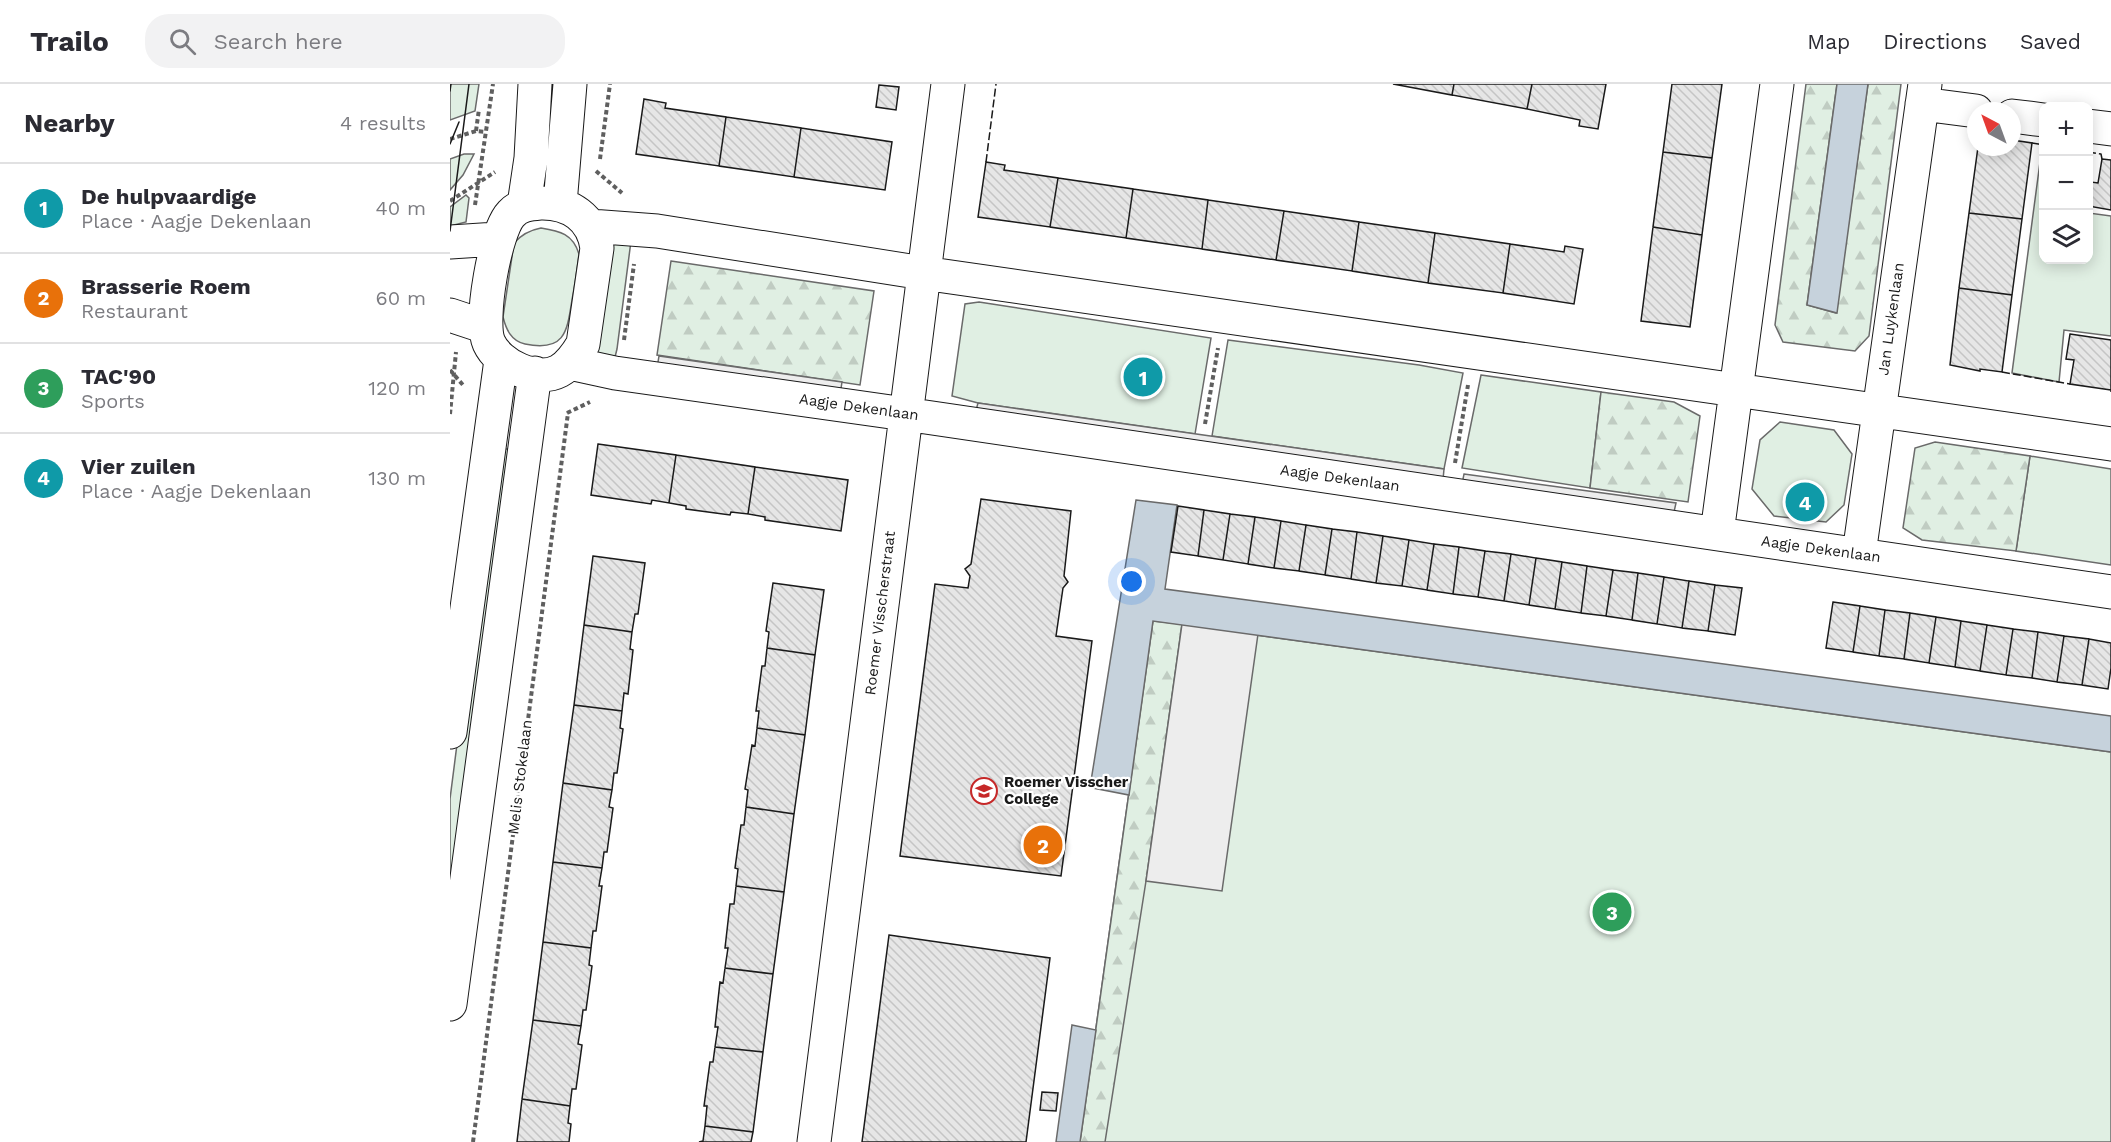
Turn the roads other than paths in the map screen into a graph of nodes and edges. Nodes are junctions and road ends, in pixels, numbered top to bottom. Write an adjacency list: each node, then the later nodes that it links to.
1 (536, 84): 12 (street)
2 (570, 84): 11 (street)
3 (948, 84): 16 (street, Roemer Visscherstraat)
4 (1777, 84): 22 (street)
5 (1923, 94): 6 (street); 23 (street, Jan Luykenlaan)
6 (1967, 108)
7 (2021, 117): 8 (street)
8 (2039, 119)
9 (2093, 127): 10 (street)
10 (2111, 129)
11 (560, 204): 12 (street); 13 (street)
12 (524, 205): 14 (street)
13 (590, 226): 16 (street); 20 (street)
14 (497, 240): 15 (street); 18 (street)
15 (450, 242)
16 (923, 273): 22 (street); 24 (street, Roemer Visscherstraat)
17 (450, 315): 18 (street)
18 (486, 327): 19 (street)
19 (501, 360): 21 (street); 29 (street)
20 (569, 363): 21 (street); 24 (street, Aagje Dekenlaan)
21 (535, 373): 30 (street)
22 (1736, 390): 23 (street); 26 (street)
23 (1877, 411): 25 (street); 27 (street, Jan Luykenlaan)
24 (906, 414): 26 (street, Aagje Dekenlaan); 31 (street, Roemer Visscherstraat)
25 (2111, 444)
26 (1717, 533): 27 (street, Aagje Dekenlaan)
27 (1858, 554): 28 (street, Aagje Dekenlaan)
28 (2111, 592)
29 (450, 732)
30 (450, 1004)
31 (814, 1142)

